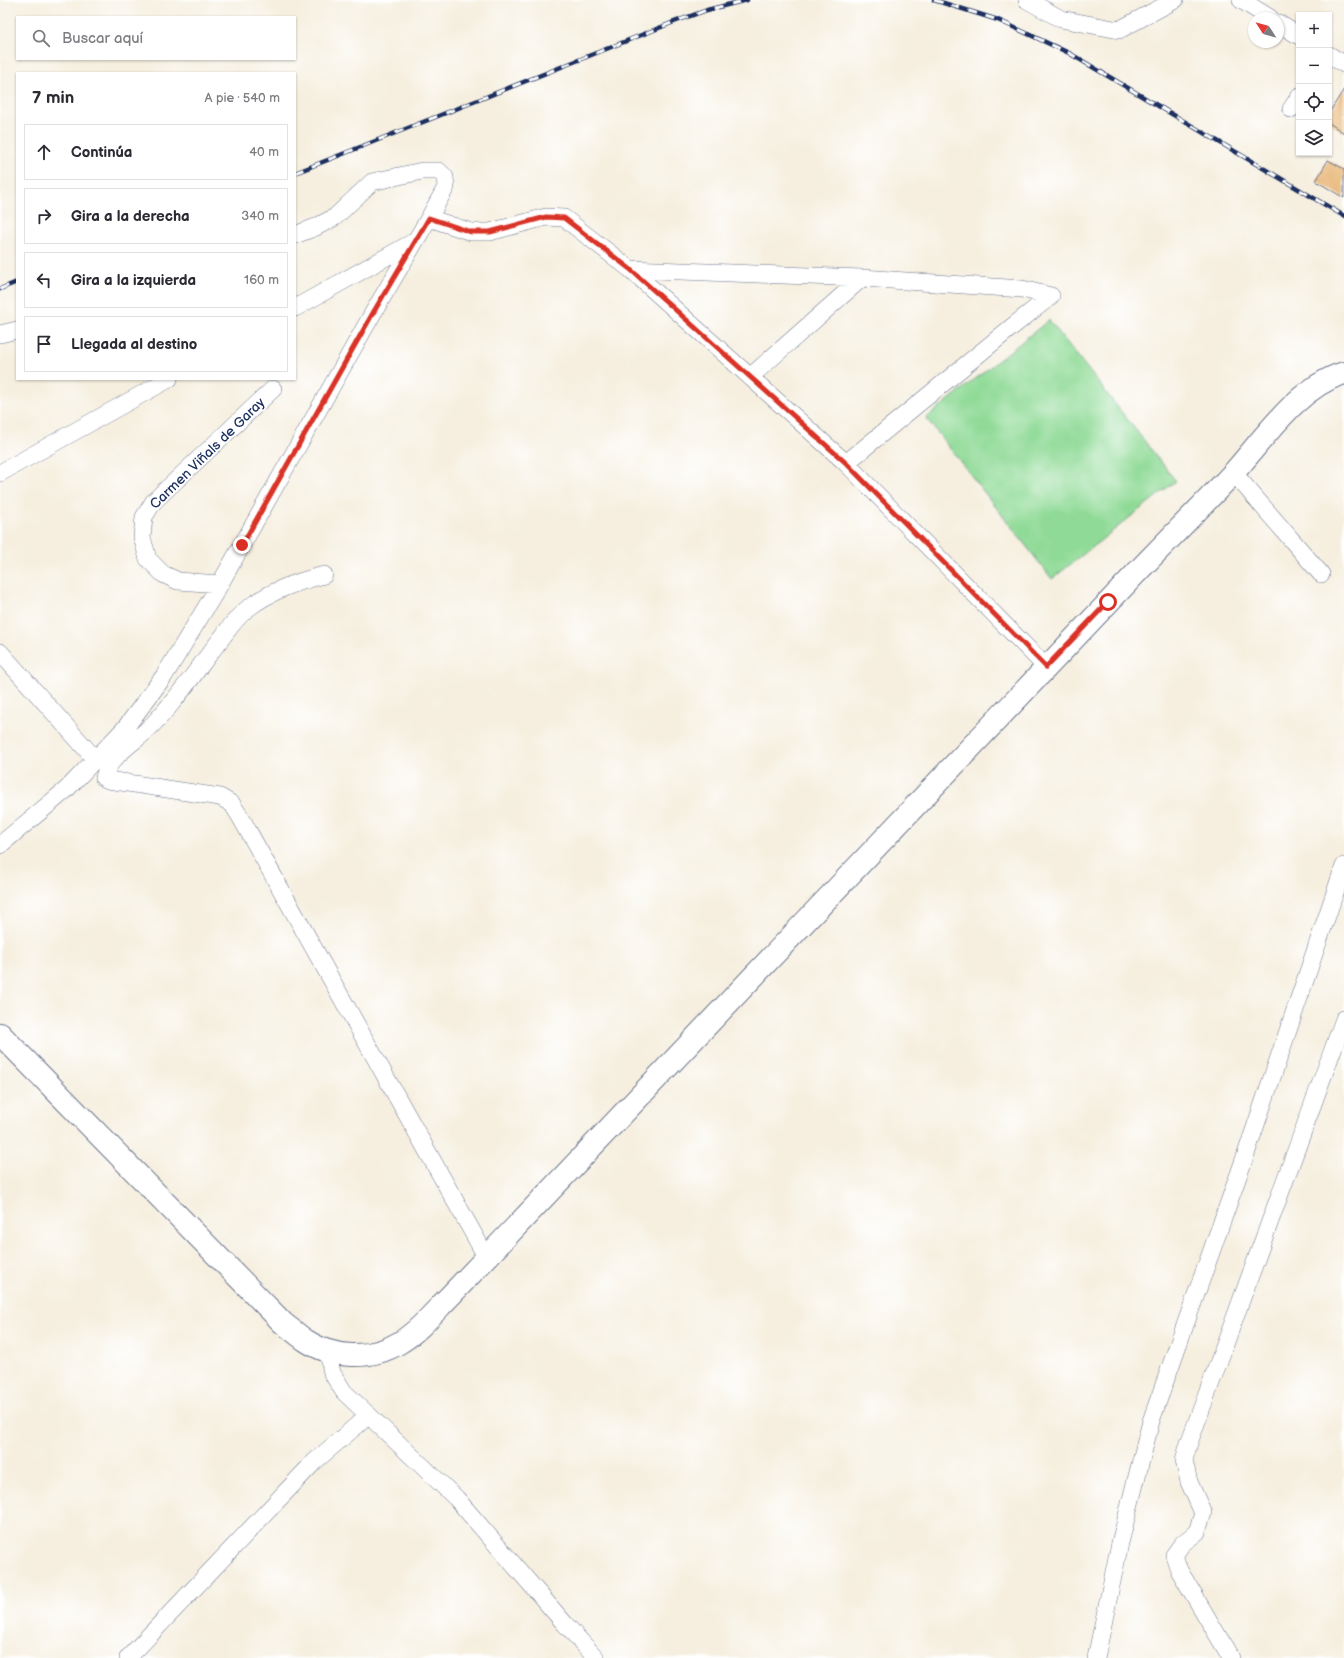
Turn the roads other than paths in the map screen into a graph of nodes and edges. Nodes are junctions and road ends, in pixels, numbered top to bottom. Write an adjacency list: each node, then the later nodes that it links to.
1 (1027, 0): 2 (street)
2 (1175, 0)
3 (1240, 0): 4 (street)
4 (1260, 12)
5 (1284, 27): 6 (street)
6 (1296, 34)
7 (1332, 57): 8 (street)
8 (1344, 64)
9 (429, 218): 10 (street); 11 (street); 12 (street)
10 (296, 234)
11 (417, 240): 14 (street); 26 (street)
12 (630, 269): 13 (street); 18 (street)
13 (862, 278): 18 (street); 21 (street)
14 (296, 307)
15 (16, 330): 16 (street)
16 (0, 334)
17 (1344, 374): 22 (main road)
18 (750, 377): 21 (street)
19 (167, 380): 23 (street)
20 (273, 389): 26 (street, Carmen Viñals de Garay)
21 (846, 463): 28 (street)
22 (1233, 472): 24 (street); 28 (main road)
23 (0, 473)
24 (1321, 574)
25 (324, 575): 34 (street)
26 (220, 584): 29 (street)
27 (0, 652): 29 (street)
28 (1046, 667): 34 (main road)
29 (96, 759): 30 (street)
30 (2, 839)
31 (1344, 866): 39 (street)
32 (1344, 1019): 40 (street)
33 (0, 1034): 35 (main road)
34 (487, 1258): 35 (main road)
35 (328, 1352): 36 (street)
36 (369, 1415): 37 (street); 38 (street)
37 (128, 1658)
38 (596, 1658)
39 (1096, 1658)
40 (1231, 1658)

